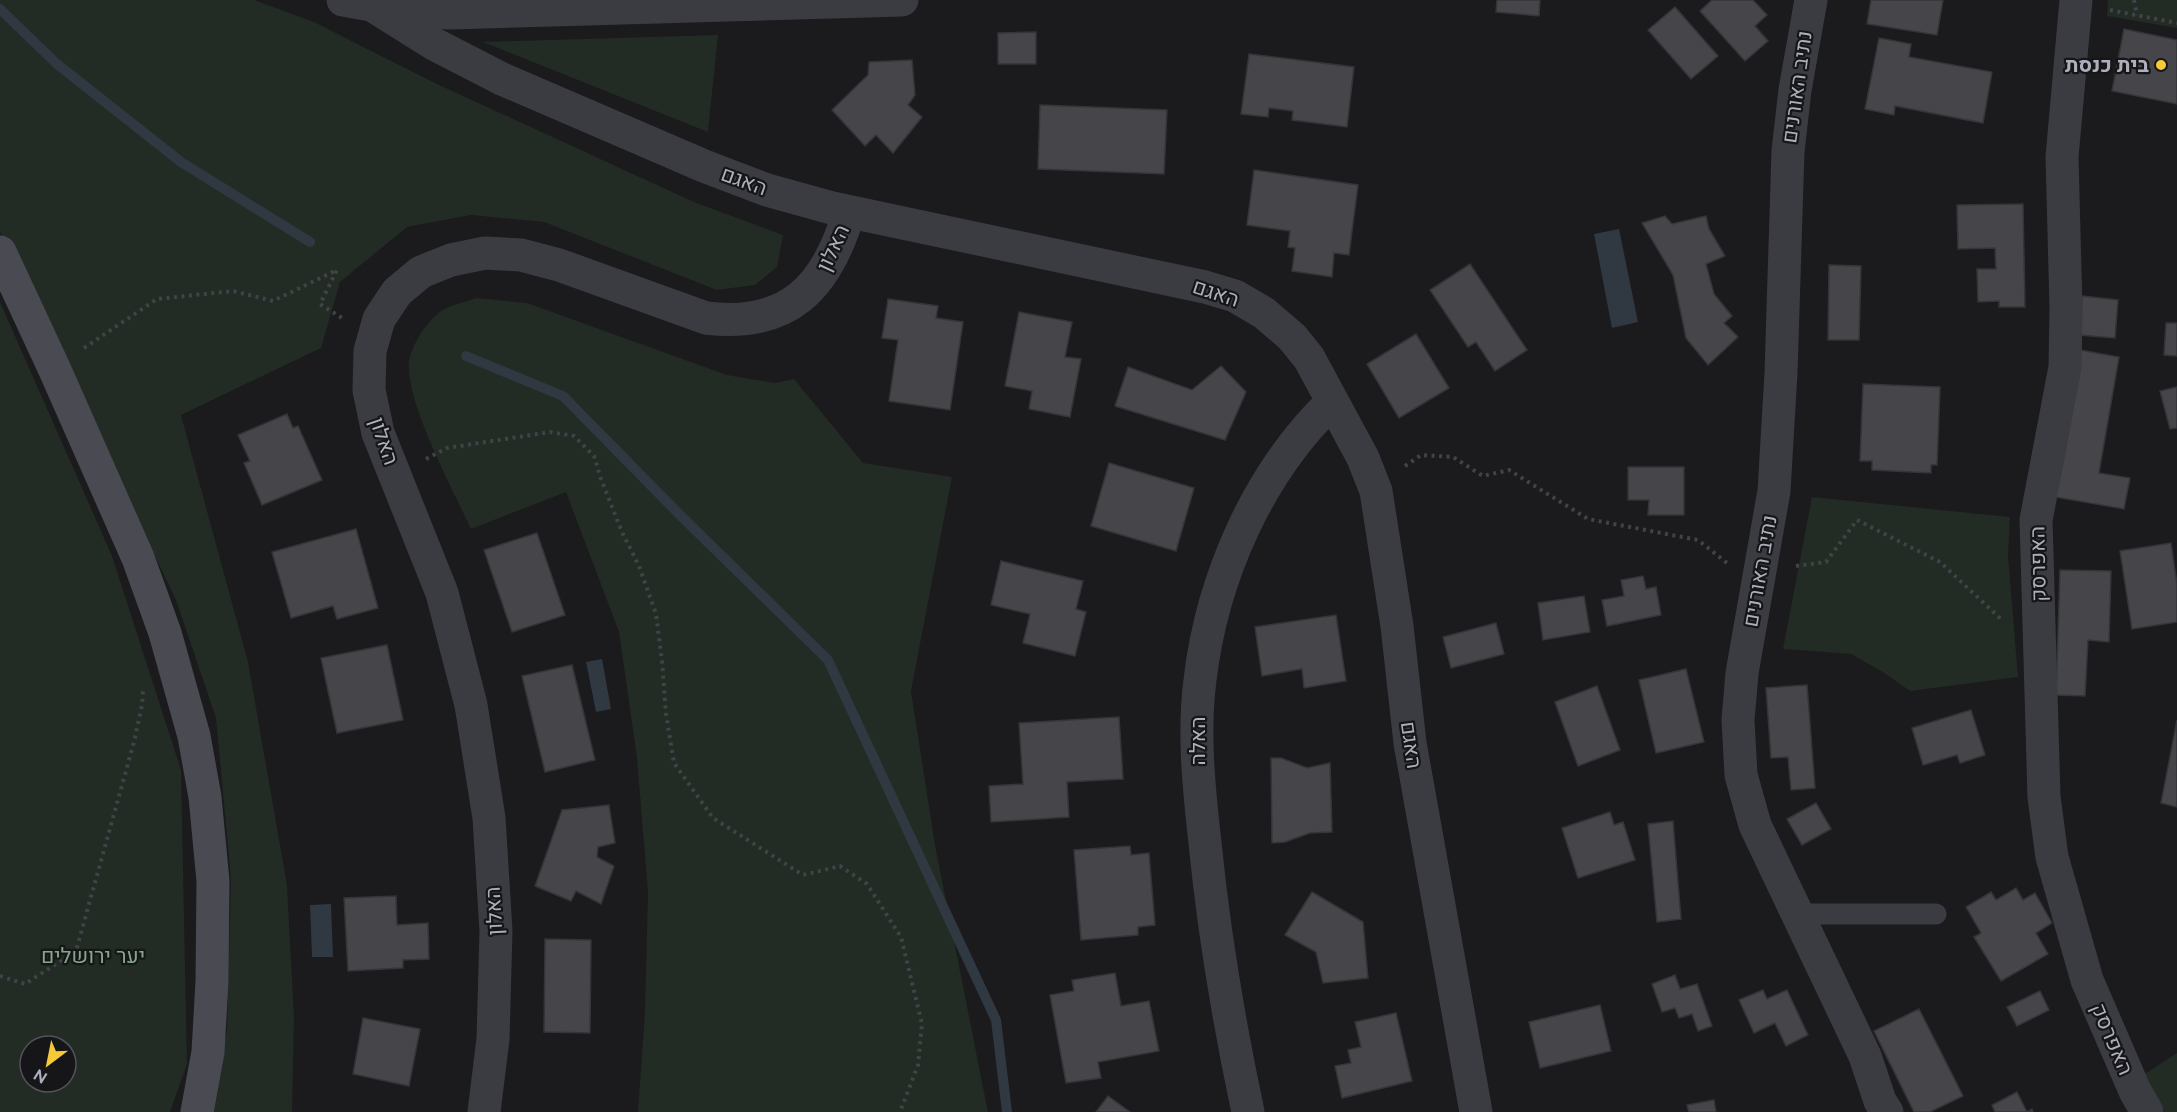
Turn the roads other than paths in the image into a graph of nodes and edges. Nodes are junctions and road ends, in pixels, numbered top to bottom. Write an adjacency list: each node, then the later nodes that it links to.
1 (343, 0): 5 (street)
2 (902, 0): 5 (street)
3 (1811, 0): 9 (street, נתיב האורנים)
4 (2076, 2): 16 (street, האפרסק)
5 (375, 7): 6 (street, האגם)
6 (849, 212): 8 (street, האגם); 12 (street, האלון)
7 (0, 252): 11 (main road)
8 (1332, 402): 13 (street, האלה); 14 (street, האגם)
9 (1797, 914): 10 (lane); 15 (street, נתיב האורנים)
10 (1936, 914)
11 (197, 1112)
12 (484, 1112)
13 (1248, 1112)
14 (1476, 1112)
15 (1887, 1112)
16 (2147, 1112)

